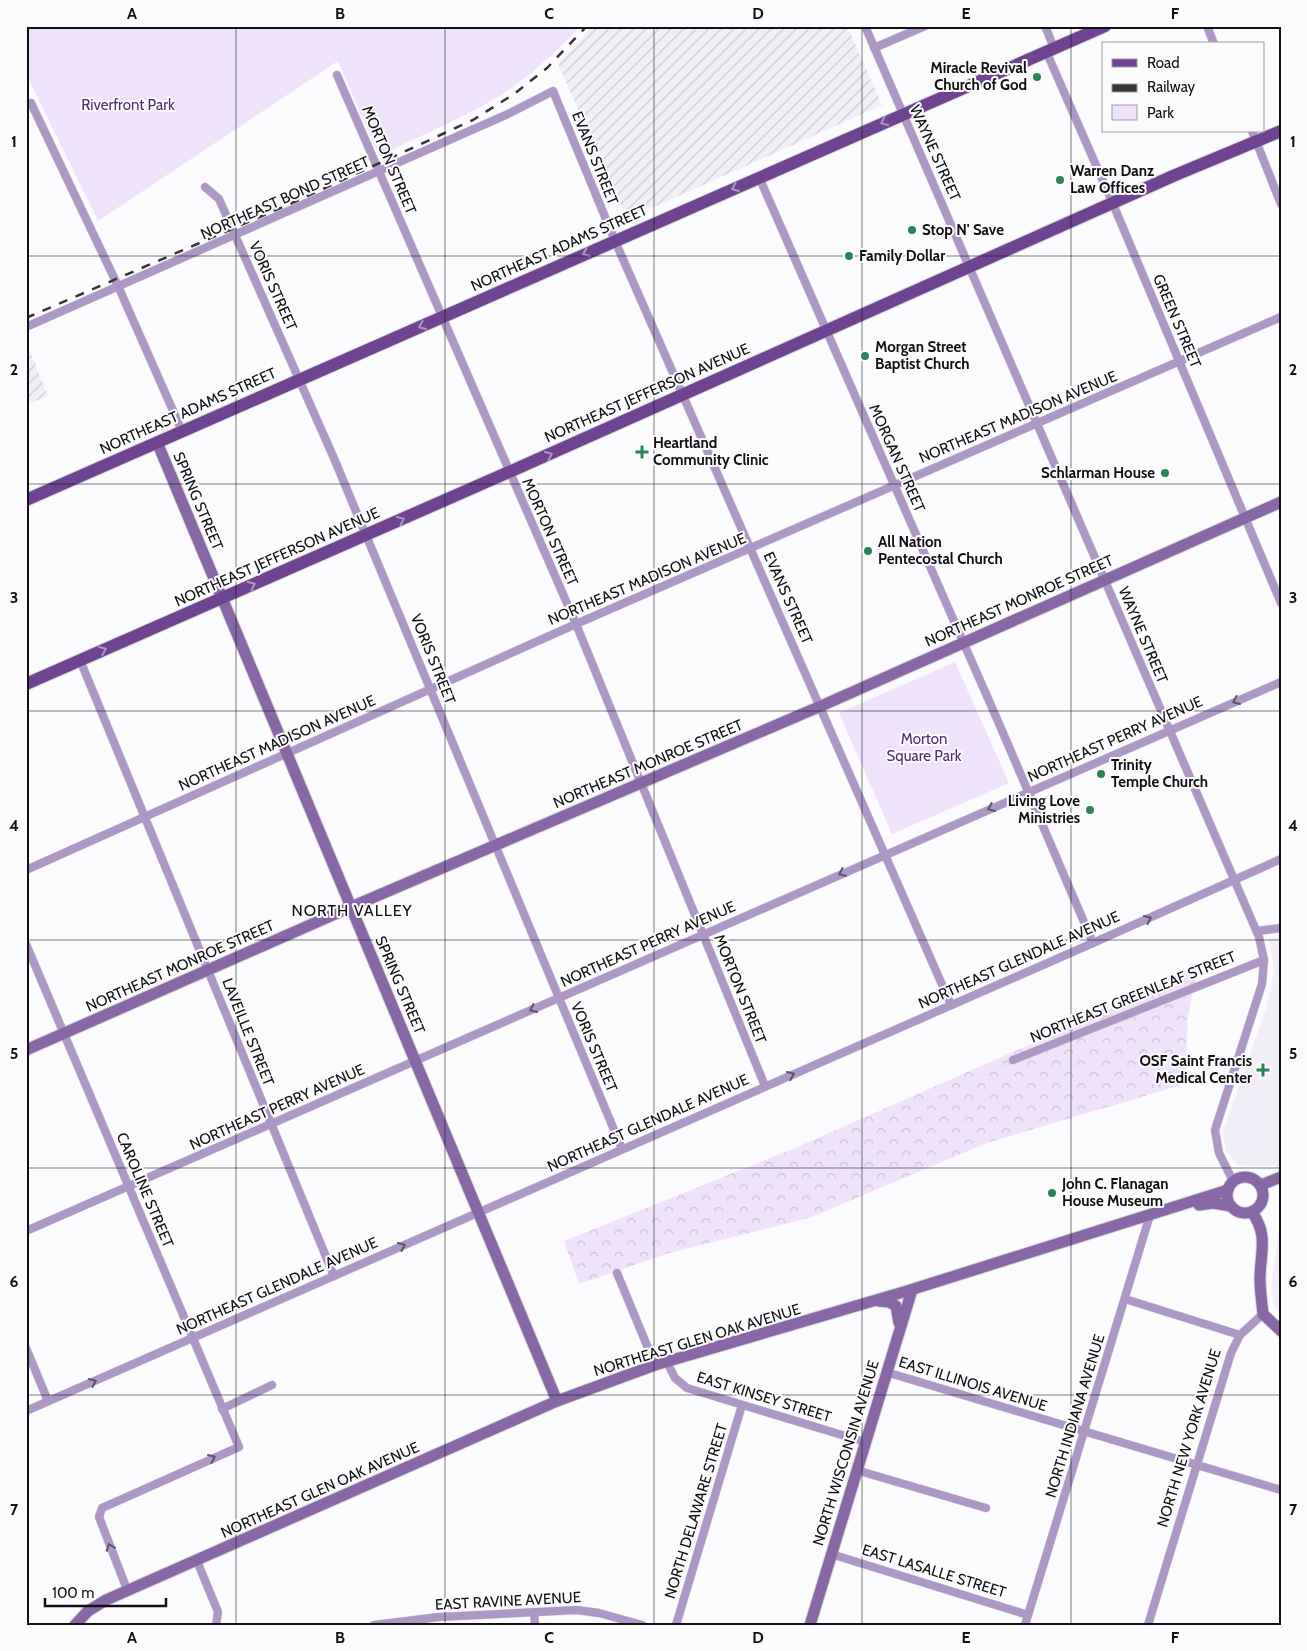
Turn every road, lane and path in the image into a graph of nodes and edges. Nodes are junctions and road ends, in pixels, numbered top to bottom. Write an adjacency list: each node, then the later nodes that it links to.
1 (864, 26): 7 (street, WAYNE STREET)
2 (926, 26): 7 (street)
3 (1045, 26): 8 (street, GREEN STREET)
4 (1105, 26): 8 (main road, NORTHEAST ADAMS STREET)
5 (1207, 26): 6 (street)
6 (1213, 42)
7 (874, 48): 12 (street, WAYNE STREET)
8 (1050, 50): 12 (main road, NORTHEAST ADAMS STREET); 18 (street, GREEN STREET)
9 (337, 75): 15 (street, MORTON STREET)
10 (553, 91): 15 (street, NORTHEAST BOND STREET); 21 (street, EVANS STREET)
11 (31, 103): 23 (street, SPRING STREET)
12 (902, 114): 16 (main road, NORTHEAST ADAMS STREET, one-way to 16); 22 (street, WAYNE STREET)
13 (1281, 131): 14 (main road, NORTHEAST JEFFERSON AVENUE)
14 (1254, 136): 18 (main road, NORTHEAST JEFFERSON AVENUE); 19 (street)
15 (379, 172): 20 (street, NORTHEAST BOND STREET); 24 (street, MORTON STREET)
16 (759, 177): 21 (main road, NORTHEAST ADAMS STREET, one-way to 21); 27 (street, MORGAN STREET)
17 (205, 187): 20 (street, VORIS STREET)
18 (1113, 204): 22 (main road, NORTHEAST JEFFERSON AVENUE); 28 (street, GREEN STREET)
19 (1281, 204)
20 (235, 236): 23 (street, NORTHEAST BOND STREET); 29 (street, VORIS STREET)
21 (615, 241): 24 (main road, NORTHEAST ADAMS STREET, one-way to 24); 30 (street, EVANS STREET)
22 (969, 266): 27 (main road, NORTHEAST JEFFERSON AVENUE); 31 (street, WAYNE STREET)
23 (118, 286): 26 (street, NORTHEAST BOND STREET); 32 (street, SPRING STREET)
24 (442, 317): 29 (main road, NORTHEAST ADAMS STREET, one-way to 29); 34 (street, MORTON STREET)
25 (1281, 317): 28 (street, NORTHEAST MADISON AVENUE)
26 (26, 327)
27 (826, 332): 30 (main road, NORTHEAST JEFFERSON AVENUE); 35 (street, MORGAN STREET)
28 (1180, 362): 31 (street, NORTHEAST MADISON AVENUE); 38 (street, GREEN STREET)
29 (300, 380): 32 (main road, NORTHEAST ADAMS STREET); 39 (street, VORIS STREET)
30 (684, 395): 34 (main road, NORTHEAST JEFFERSON AVENUE, one-way to 30); 40 (street, EVANS STREET)
31 (1037, 424): 35 (street, NORTHEAST MADISON AVENUE); 41 (street, WAYNE STREET)
32 (182, 431): 33 (main road, NORTHEAST ADAMS STREET)
33 (157, 442): 36 (main road, NORTHEAST ADAMS STREET); 42 (street, SPRING STREET)
34 (509, 472): 39 (main road, NORTHEAST JEFFERSON AVENUE, one-way to 34); 44 (street, MORTON STREET)
35 (894, 486): 40 (street, NORTHEAST MADISON AVENUE); 45 (street, MORGAN STREET)
36 (26, 500)
37 (1281, 502): 38 (street, NORTHEAST MONROE STREET)
38 (1245, 518): 41 (street, NORTHEAST MONROE STREET); 43 (street, GREEN STREET)
39 (365, 536): 42 (main road, NORTHEAST JEFFERSON AVENUE, one-way to 39); 49 (street, VORIS STREET)
40 (750, 549): 44 (street, NORTHEAST MADISON AVENUE); 50 (street, EVANS STREET)
41 (1105, 579): 45 (street, NORTHEAST MONROE STREET); 51 (street, WAYNE STREET)
42 (222, 598): 46 (main road, NORTHEAST JEFFERSON AVENUE, one-way to 42); 52 (street, SPRING STREET)
43 (1281, 603)
44 (576, 624): 49 (street, NORTHEAST MADISON AVENUE); 53 (street, MORTON STREET)
45 (964, 642): 50 (street, NORTHEAST MONROE STREET); 54 (street, MORGAN STREET)
46 (80, 660): 48 (main road, NORTHEAST JEFFERSON AVENUE); 55 (street, LAVEILLE STREET)
47 (1281, 682): 51 (street, NORTHEAST PERRY AVENUE, one-way to 51)
48 (26, 684)
49 (430, 690): 52 (street, NORTHEAST MADISON AVENUE); 56 (street, VORIS STREET)
50 (821, 706): 53 (street, NORTHEAST MONROE STREET); 57 (street, EVANS STREET)
51 (1168, 730): 54 (street, NORTHEAST PERRY AVENUE); 60 (street, WAYNE STREET)
52 (287, 754): 55 (street, NORTHEAST MADISON AVENUE); 61 (street, SPRING STREET)
53 (642, 783): 56 (street, NORTHEAST MONROE STREET); 64 (street, MORTON STREET)
54 (1029, 792): 57 (street, NORTHEAST PERRY AVENUE, one-way to 57); 65 (street, MORGAN STREET)
55 (143, 817): 59 (street, NORTHEAST MADISON AVENUE); 68 (street, LAVEILLE STREET)
56 (496, 845): 61 (street, NORTHEAST MONROE STREET); 69 (street, VORIS STREET)
57 (885, 854): 64 (street, NORTHEAST PERRY AVENUE, one-way to 64); 70 (street, EVANS STREET)
58 (1281, 859): 60 (street, NORTHEAST GLENDALE AVENUE)
59 (26, 870)
60 (1234, 880): 63 (street, WAYNE STREET); 65 (street, NORTHEAST GLENDALE AVENUE, one-way to 60)
61 (350, 907): 68 (street, NORTHEAST MONROE STREET); 74 (street, SPRING STREET)
62 (1281, 928): 63 (street)
63 (1257, 931): 67 (street, WAYNE STREET)
64 (702, 936): 69 (street, NORTHEAST PERRY AVENUE); 75 (street, MORTON STREET)
65 (1093, 943): 70 (street, NORTHEAST GLENDALE AVENUE)
66 (26, 944): 71 (street, CAROLINE STREET)
67 (1264, 960): 73 (street, NORTHEAST GREENLEAF STREET); 80 (street, WAYNE STREET)
68 (208, 969): 71 (street, NORTHEAST MONROE STREET); 76 (street, LAVEILLE STREET)
69 (558, 998): 74 (street, NORTHEAST PERRY AVENUE, one-way to 74); 77 (street, VORIS STREET)
70 (951, 1005): 75 (street, NORTHEAST GLENDALE AVENUE, one-way to 70)
71 (64, 1034): 72 (street, NORTHEAST MONROE STREET); 81 (street, CAROLINE STREET)
72 (26, 1050)
73 (1013, 1060)
74 (415, 1061): 76 (street, NORTHEAST PERRY AVENUE); 85 (street, SPRING STREET)
75 (765, 1086): 77 (street, NORTHEAST GLENDALE AVENUE)
76 (271, 1124): 81 (street, NORTHEAST PERRY AVENUE); 89 (street, LAVEILLE STREET)
77 (622, 1149): 85 (street, NORTHEAST GLENDALE AVENUE)
78 (1281, 1177): 79 (street)
79 (1261, 1185): 80 (street); 84 (street)
80 (1230, 1186): 82 (street); 83 (street, NORTHEAST GLEN OAK AVENUE)
81 (129, 1188): 87 (street, NORTHEAST PERRY AVENUE); 96 (street, CAROLINE STREET)
82 (1231, 1206): 83 (street, NORTHEAST GLEN OAK AVENUE); 84 (street)
83 (1175, 1208): 86 (street, NORTHEAST GLEN OAK AVENUE)
84 (1252, 1212): 93 (street)
85 (478, 1213): 89 (street, NORTHEAST GLENDALE AVENUE, one-way to 85); 104 (street, SPRING STREET)
86 (1150, 1215): 90 (street, NORTHEAST GLEN OAK AVENUE); 91 (street, NORTH INDIANA AVENUE)
87 (26, 1231)
88 (617, 1273): 100 (street)
89 (334, 1276): 96 (street, NORTHEAST GLENDALE AVENUE)
90 (912, 1290): 92 (street, NORTHEAST GLEN OAK AVENUE); 97 (street, NORTH WISCONSIN AVENUE)
91 (1125, 1299): 95 (street); 108 (street, NORTH INDIANA AVENUE)
92 (870, 1302): 97 (street); 99 (street, NORTHEAST GLEN OAK AVENUE)
93 (1263, 1314): 94 (street); 95 (street, NORTH NEW YORK AVENUE)
94 (1281, 1331)
95 (1240, 1335): 110 (street, NORTH NEW YORK AVENUE)
96 (191, 1338): 103 (street, NORTHEAST GLENDALE AVENUE, one-way to 96); 106 (street, CAROLINE STREET)
97 (895, 1344): 101 (street, NORTH WISCONSIN AVENUE)
98 (26, 1348): 103 (street)
99 (667, 1362): 100 (street, NORTHEAST GLEN OAK AVENUE); 105 (street, EAST KINSEY STREET)
100 (655, 1366): 104 (street, NORTHEAST GLEN OAK AVENUE)
101 (886, 1372): 108 (street, EAST ILLINOIS AVENUE); 109 (street, NORTH WISCONSIN AVENUE)
102 (272, 1385): 106 (street)
103 (48, 1401): 107 (street, NORTHEAST GLENDALE AVENUE)
104 (557, 1401): 115 (street, NORTHEAST GLEN OAK AVENUE)
105 (742, 1405): 109 (street, EAST KINSEY STREET); 124 (street, NORTH DELAWARE STREET)
106 (222, 1409): 116 (street, CAROLINE STREET, one-way to 106)
107 (26, 1411)
108 (1084, 1432): 110 (street, EAST ILLINOIS AVENUE); 118 (street, NORTH INDIANA AVENUE)
109 (865, 1442): 111 (street, NORTH WISCONSIN AVENUE)
110 (1196, 1466): 112 (street, EAST ILLINOIS AVENUE); 127 (street, NORTH NEW YORK AVENUE)
111 (856, 1470): 113 (street); 114 (street, NORTH WISCONSIN AVENUE)
112 (1281, 1490)
113 (986, 1508)
114 (831, 1554): 118 (street, EAST LASALLE STREET); 125 (street, NORTH WISCONSIN AVENUE)
115 (197, 1561): 116 (street, NORTHEAST GLEN OAK AVENUE); 120 (street)
116 (128, 1592): 119 (street, NORTHEAST GLEN OAK AVENUE)
117 (534, 1612): 121 (street, EAST RAVINE AVENUE); 122 (street); 123 (street, EAST RAVINE AVENUE)
118 (1028, 1615): 126 (street, NORTH INDIANA AVENUE)
119 (78, 1620)
120 (216, 1625)
121 (374, 1625)
122 (534, 1625)
123 (642, 1625)
124 (676, 1625)
125 (810, 1625)
126 (1025, 1625)
127 (1148, 1625)

